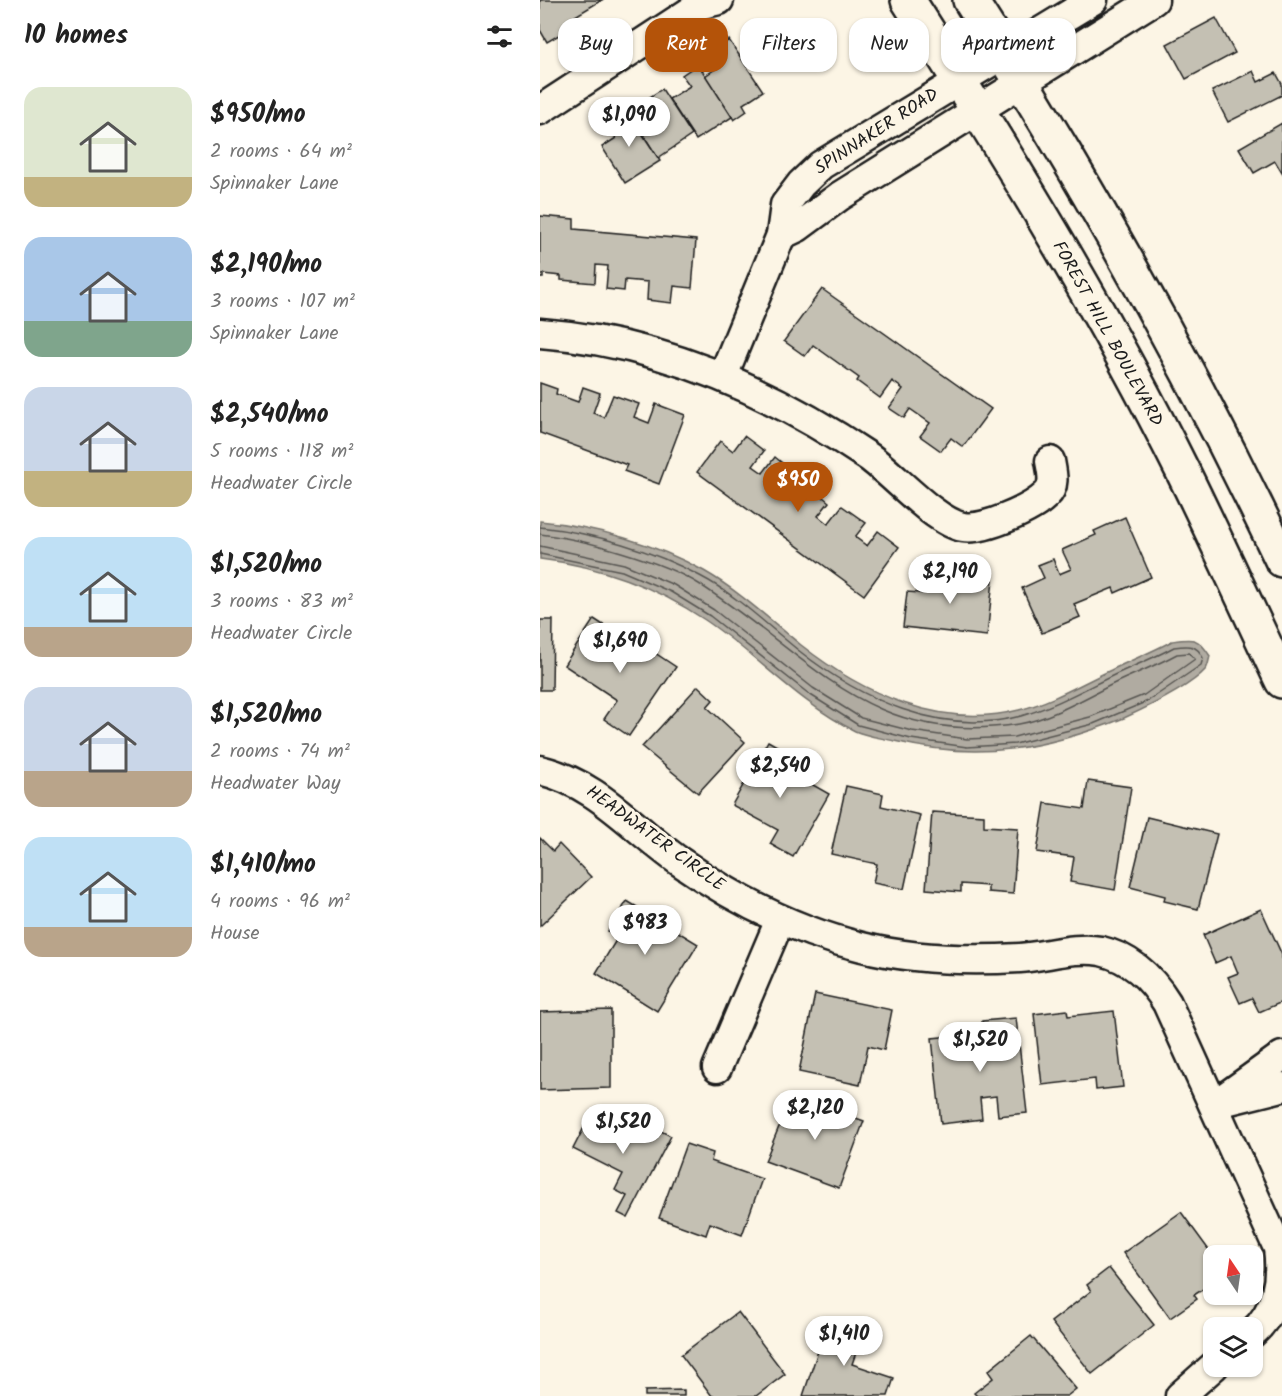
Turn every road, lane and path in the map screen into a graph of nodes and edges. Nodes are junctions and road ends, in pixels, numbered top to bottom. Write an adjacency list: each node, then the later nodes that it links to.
1 (719, 0): 12 (street)
2 (908, 0): 10 (main road, FOREST HILL BOULEVARD)
3 (970, 0): 6 (main road)
4 (1093, 0): 7 (street, SPINNAKER ROAD)
5 (1154, 0): 11 (street, SPINNAKER ROAD)
6 (982, 18)
7 (1062, 18)
8 (972, 72): 10 (street, SPINNAKER ROAD)
9 (1016, 72): 11 (main road)
10 (959, 80): 13 (main road, FOREST HILL BOULEVARD); 14 (street, SPINNAKER ROAD)
11 (1022, 81): 13 (street, SPINNAKER ROAD); 18 (main road)
12 (540, 110)
13 (979, 110): 14 (street, SPINNAKER ROAD); 19 (main road, FOREST HILL BOULEVARD)
14 (781, 235): 16 (street, SPINNAKER ROAD)
15 (540, 333): 16 (street)
16 (723, 376): 17 (street)
17 (1050, 461)
18 (1282, 560)
19 (1282, 681)
20 (540, 770): 21 (street, HEADWATER CIRCLE)
21 (780, 920): 23 (street); 25 (street, HEADWATER CIRCLE)
22 (1282, 1056): 25 (street)
23 (717, 1068)
24 (1282, 1087): 25 (street)
25 (1214, 1105): 26 (street, HEADWATER CIRCLE)
26 (1263, 1321)
27 (1203, 1376): 28 (street)
28 (1180, 1396)

